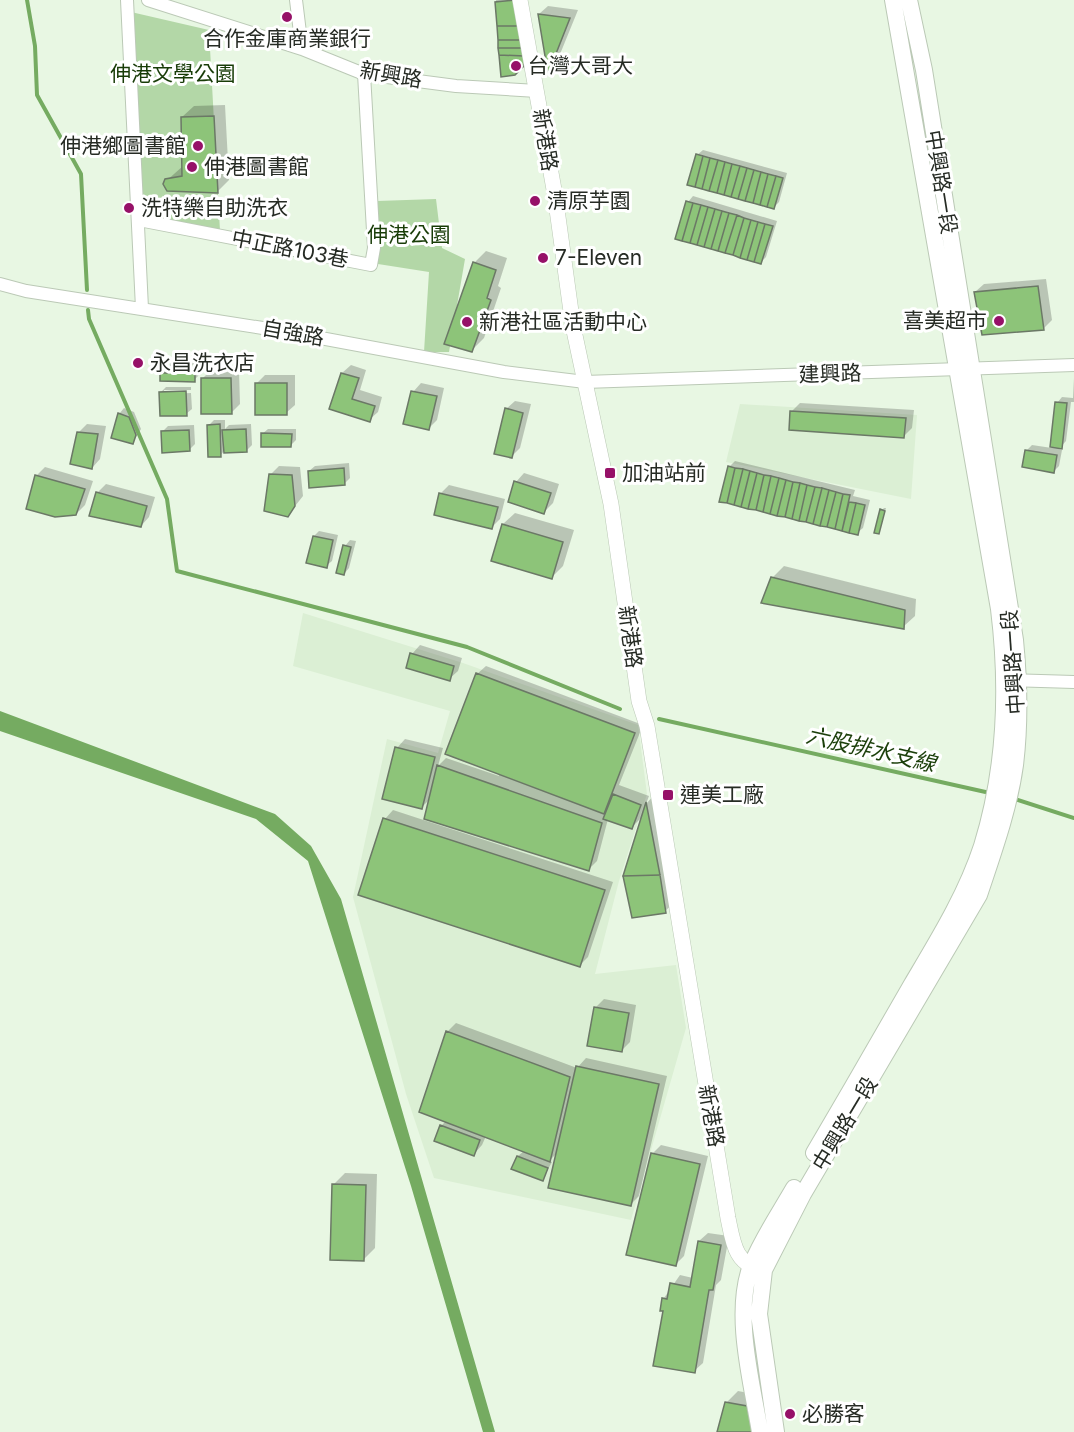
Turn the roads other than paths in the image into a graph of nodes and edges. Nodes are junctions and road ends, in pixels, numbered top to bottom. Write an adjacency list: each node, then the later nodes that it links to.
1 (127, 0): 10 (street)
2 (148, 0): 7 (street, 新興路)
3 (296, 0): 7 (street)
4 (520, 0): 9 (street, 新港路)
5 (893, 0): 14 (main road, 中興路一段)
6 (909, 0): 14 (main road, 中興路一段)
7 (302, 49): 8 (street, 新興路)
8 (364, 74): 9 (street, 新興路); 10 (street, 中正路103巷)
9 (537, 91): 15 (street, 新港路)
10 (139, 220): 12 (street)
11 (0, 284): 12 (street, 自強路)
12 (142, 308): 15 (street, 自強路)
13 (1074, 365): 14 (street, 建興路)
14 (963, 370): 15 (street, 建興路); 16 (main road, 中興路一段)
15 (585, 382): 18 (street, 新港路)
16 (1012, 680): 17 (street); 18 (main road, 中興路一段)
17 (1074, 681)
18 (757, 1269): 19 (main road); 20 (main road)
19 (760, 1432)
20 (776, 1432)

